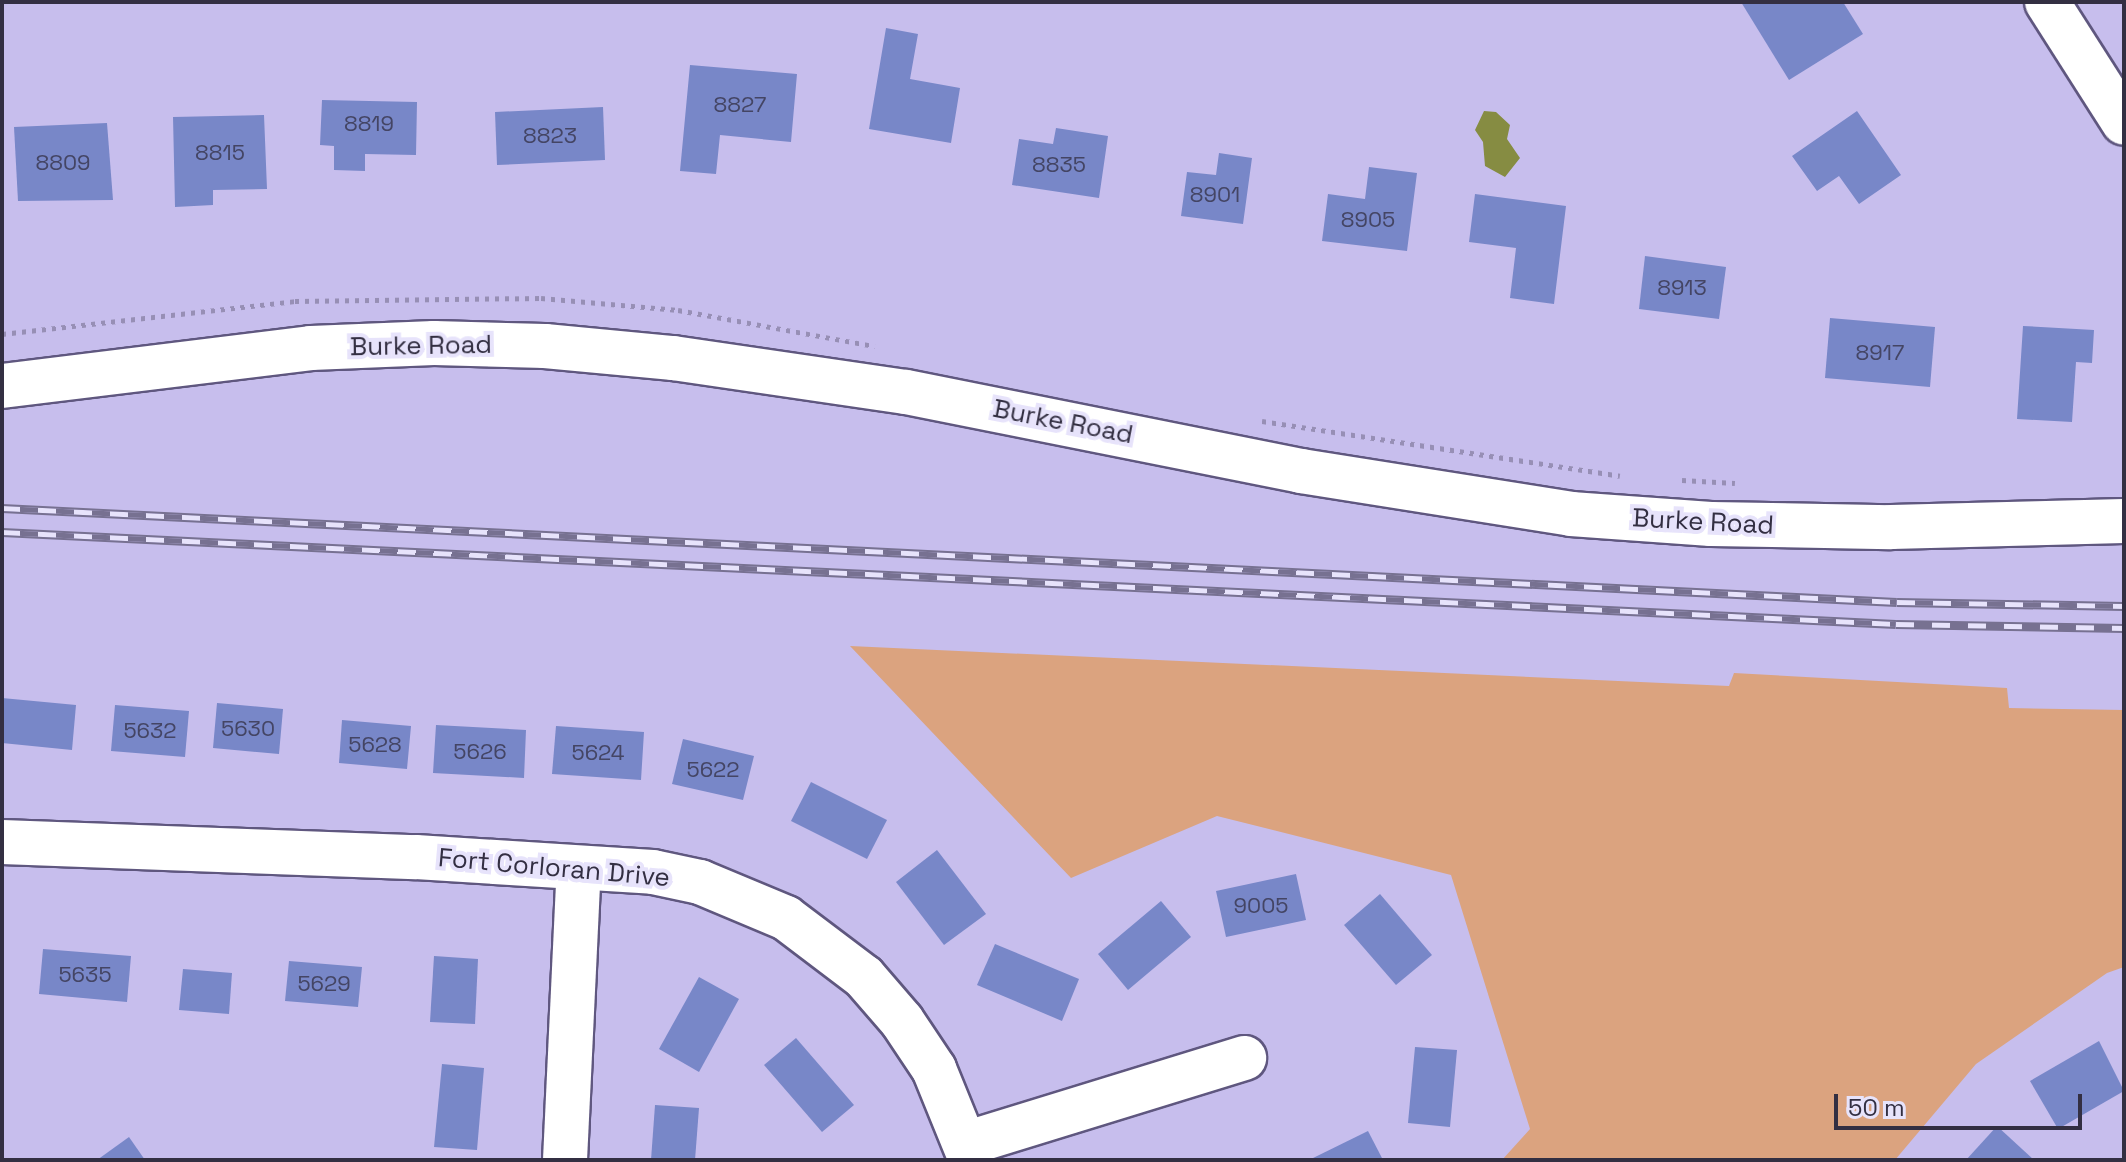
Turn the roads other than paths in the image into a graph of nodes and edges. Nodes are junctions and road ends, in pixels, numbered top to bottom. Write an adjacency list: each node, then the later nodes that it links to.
1 (2047, 2): 2 (street)
2 (2124, 123)
3 (2, 386): 4 (street, Burke Road)
4 (2124, 521)
5 (2, 842): 6 (street, Fort Corloran Drive)
6 (579, 868): 8 (street, Fort Corloran Drive); 9 (street)
7 (1244, 1058): 8 (street)
8 (970, 1151)
9 (565, 1160)

